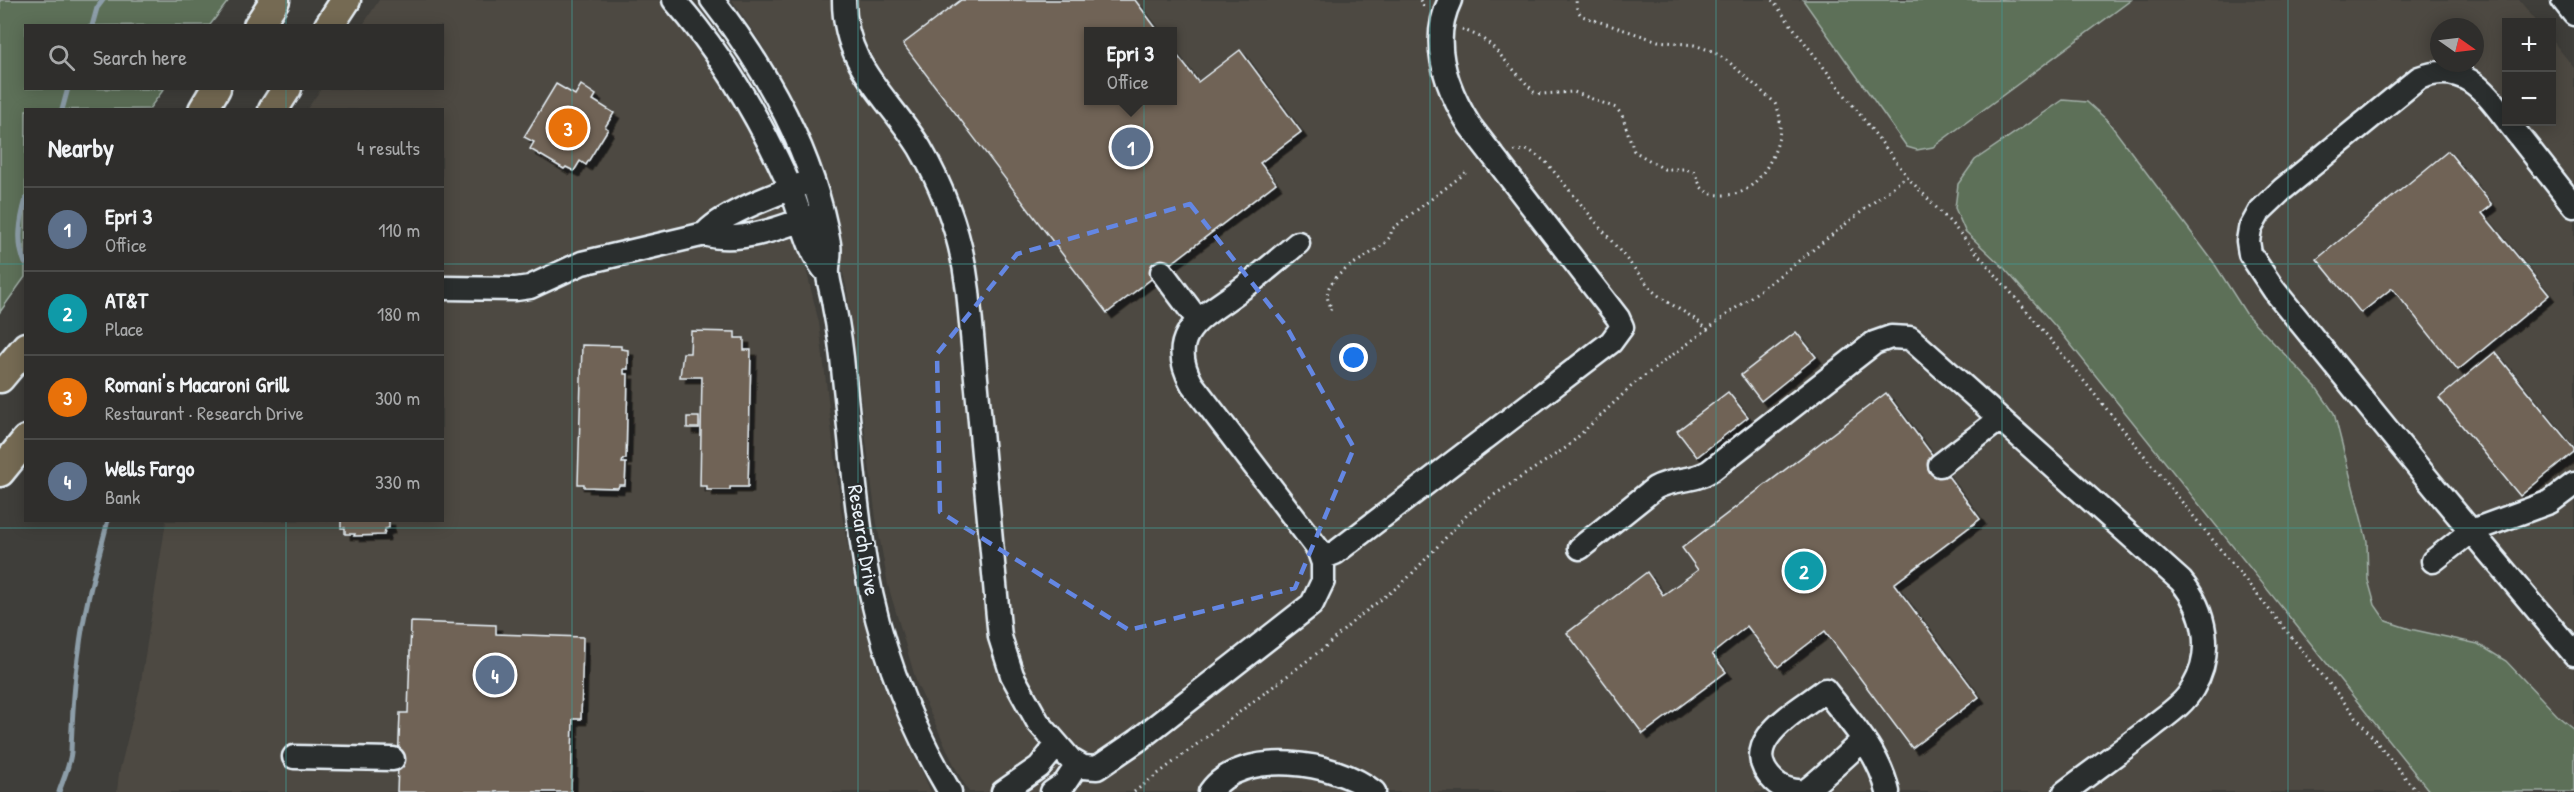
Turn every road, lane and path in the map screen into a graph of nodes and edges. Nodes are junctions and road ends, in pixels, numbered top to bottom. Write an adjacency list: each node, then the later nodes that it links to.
1 (275, 0): 11 (main road)
2 (346, 0): 12 (main road)
3 (674, 0): 23 (street, Research Drive)
4 (712, 0): 23 (street, Research Drive)
5 (844, 0): 46 (street)
6 (1450, 0): 20 (street)
7 (1576, 0): 13 (path)
8 (1772, 0): 22 (path)
9 (2563, 0): 10 (street)
10 (2574, 14)
11 (259, 24)
12 (330, 24)
13 (1454, 25)
14 (215, 90): 16 (main road)
15 (286, 90): 17 (main road)
16 (204, 108)
17 (274, 108)
18 (2502, 114): 40 (street)
19 (2512, 126): 24 (street)
20 (1499, 164): 32 (path); 42 (street)
21 (1468, 171): 30 (path)
22 (1907, 176): 32 (path); 58 (path)
23 (802, 184): 25 (street, Research Drive); 26 (street)
24 (2574, 206)
25 (812, 216): 26 (street); 50 (street, Research Drive)
26 (705, 234): 29 (street)
27 (1298, 243): 31 (street)
28 (1162, 272): 31 (street)
29 (446, 288)
30 (1330, 310)
31 (1198, 320): 42 (street)
32 (1708, 330): 53 (path)
33 (24, 349): 34 (main road)
34 (0, 378)
35 (2000, 419): 37 (street); 41 (street); 57 (street)
36 (24, 442): 38 (main road)
37 (1940, 465)
38 (0, 472)
39 (2574, 484): 40 (street)
40 (2471, 531): 43 (street); 44 (street)
41 (1580, 548)
42 (1322, 558): 49 (street)
43 (2433, 561)
44 (2574, 654)
45 (1863, 740): 45 (street); 56 (street)
46 (1057, 745): 49 (street); 51 (street)
47 (294, 757): 48 (street)
48 (393, 759)
49 (1077, 765): 52 (street)
50 (950, 792)
51 (1003, 792)
52 (1052, 792)
53 (1134, 792)
54 (1210, 792): 55 (street)
55 (1374, 792)
56 (1888, 792)
57 (2065, 792)
58 (2417, 792)

